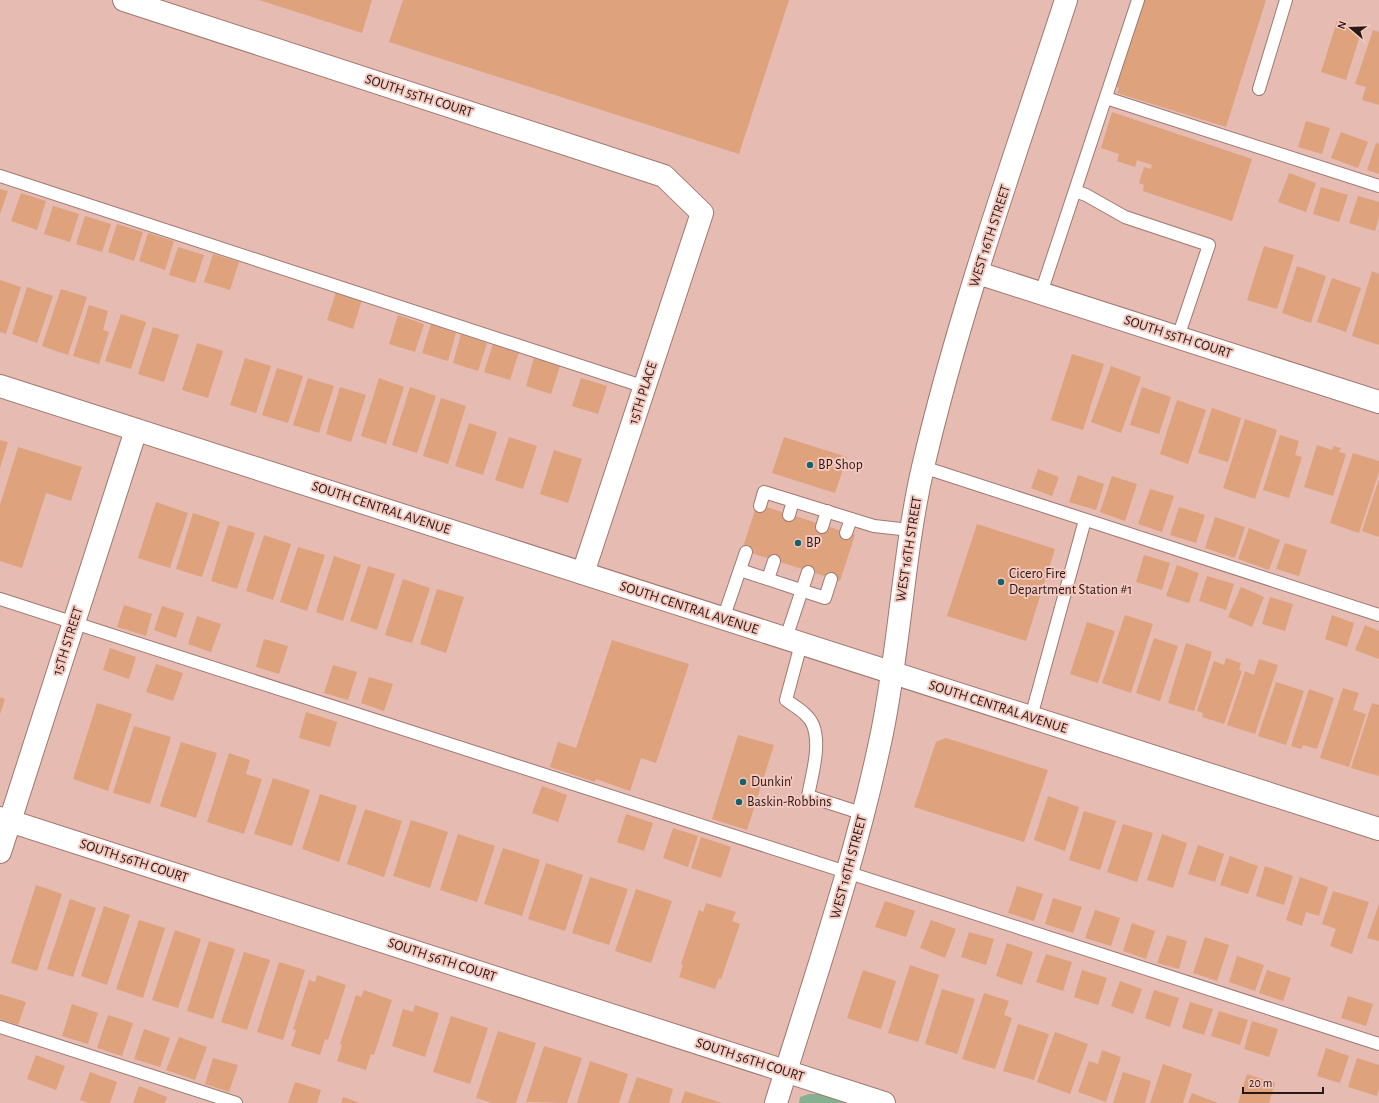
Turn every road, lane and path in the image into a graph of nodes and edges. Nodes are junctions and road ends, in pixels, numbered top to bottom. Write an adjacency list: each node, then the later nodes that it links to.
1 (124, 0): 10 (street, SOUTH 55TH COURT)
2 (1066, 0): 11 (street, WEST 16TH STREET)
3 (1138, 0): 6 (lane)
4 (1286, 0): 5 (lane)
5 (1259, 89)
6 (1106, 98): 8 (lane); 9 (lane)
7 (0, 176): 15 (lane)
8 (1379, 186)
9 (1075, 191): 12 (lane); 13 (lane)
10 (702, 213): 15 (street, 15TH PLACE)
11 (978, 273): 12 (street, SOUTH 55TH COURT); 18 (street, WEST 16TH STREET)
12 (1041, 293): 13 (street, SOUTH 55TH COURT)
13 (1178, 337): 16 (street, SOUTH 55TH COURT)
14 (0, 386): 17 (street, SOUTH CENTRAL AVENUE)
15 (645, 387): 32 (street, 15TH PLACE)
16 (1379, 402)
17 (136, 430): 32 (street, SOUTH CENTRAL AVENUE); 39 (street, 15TH STREET)
18 (923, 467): 24 (lane); 26 (street, WEST 16TH STREET)
19 (793, 501): 20 (lane); 21 (lane); 22 (lane)
20 (760, 506)
21 (827, 511): 23 (lane); 25 (lane)
22 (789, 515)
23 (851, 519): 26 (lane); 27 (lane)
24 (1085, 520): 37 (lane); 42 (lane)
25 (822, 526)
26 (910, 530): 41 (street, WEST 16TH STREET)
27 (846, 533)
28 (746, 552): 30 (lane)
29 (774, 560): 34 (lane)
30 (740, 570): 34 (lane); 38 (lane)
31 (808, 572): 35 (lane)
32 (583, 574): 38 (street, SOUTH CENTRAL AVENUE)
33 (831, 578): 35 (lane)
34 (768, 579): 35 (lane)
35 (802, 590): 40 (lane)
36 (0, 599): 39 (lane)
37 (1379, 615)
38 (723, 619): 40 (street, SOUTH CENTRAL AVENUE)
39 (74, 623): 44 (street, 15TH STREET); 47 (lane)
40 (793, 641): 41 (street, SOUTH CENTRAL AVENUE); 43 (lane)
41 (892, 672): 42 (street, SOUTH CENTRAL AVENUE); 43 (street, WEST 16TH STREET)
42 (1030, 717): 45 (street, SOUTH CENTRAL AVENUE)
43 (864, 814): 47 (street, WEST 16TH STREET)
44 (5, 819): 46 (street, 15TH STREET); 50 (street, SOUTH 56TH COURT)
45 (1379, 829)
46 (0, 852)
47 (848, 873): 49 (lane); 50 (street, WEST 16TH STREET)
48 (0, 1027): 51 (lane)
49 (1379, 1044)
50 (786, 1071): 52 (street, WEST 16TH STREET); 53 (street, SOUTH 56TH COURT)
51 (236, 1103)
52 (776, 1103)
53 (884, 1103)

